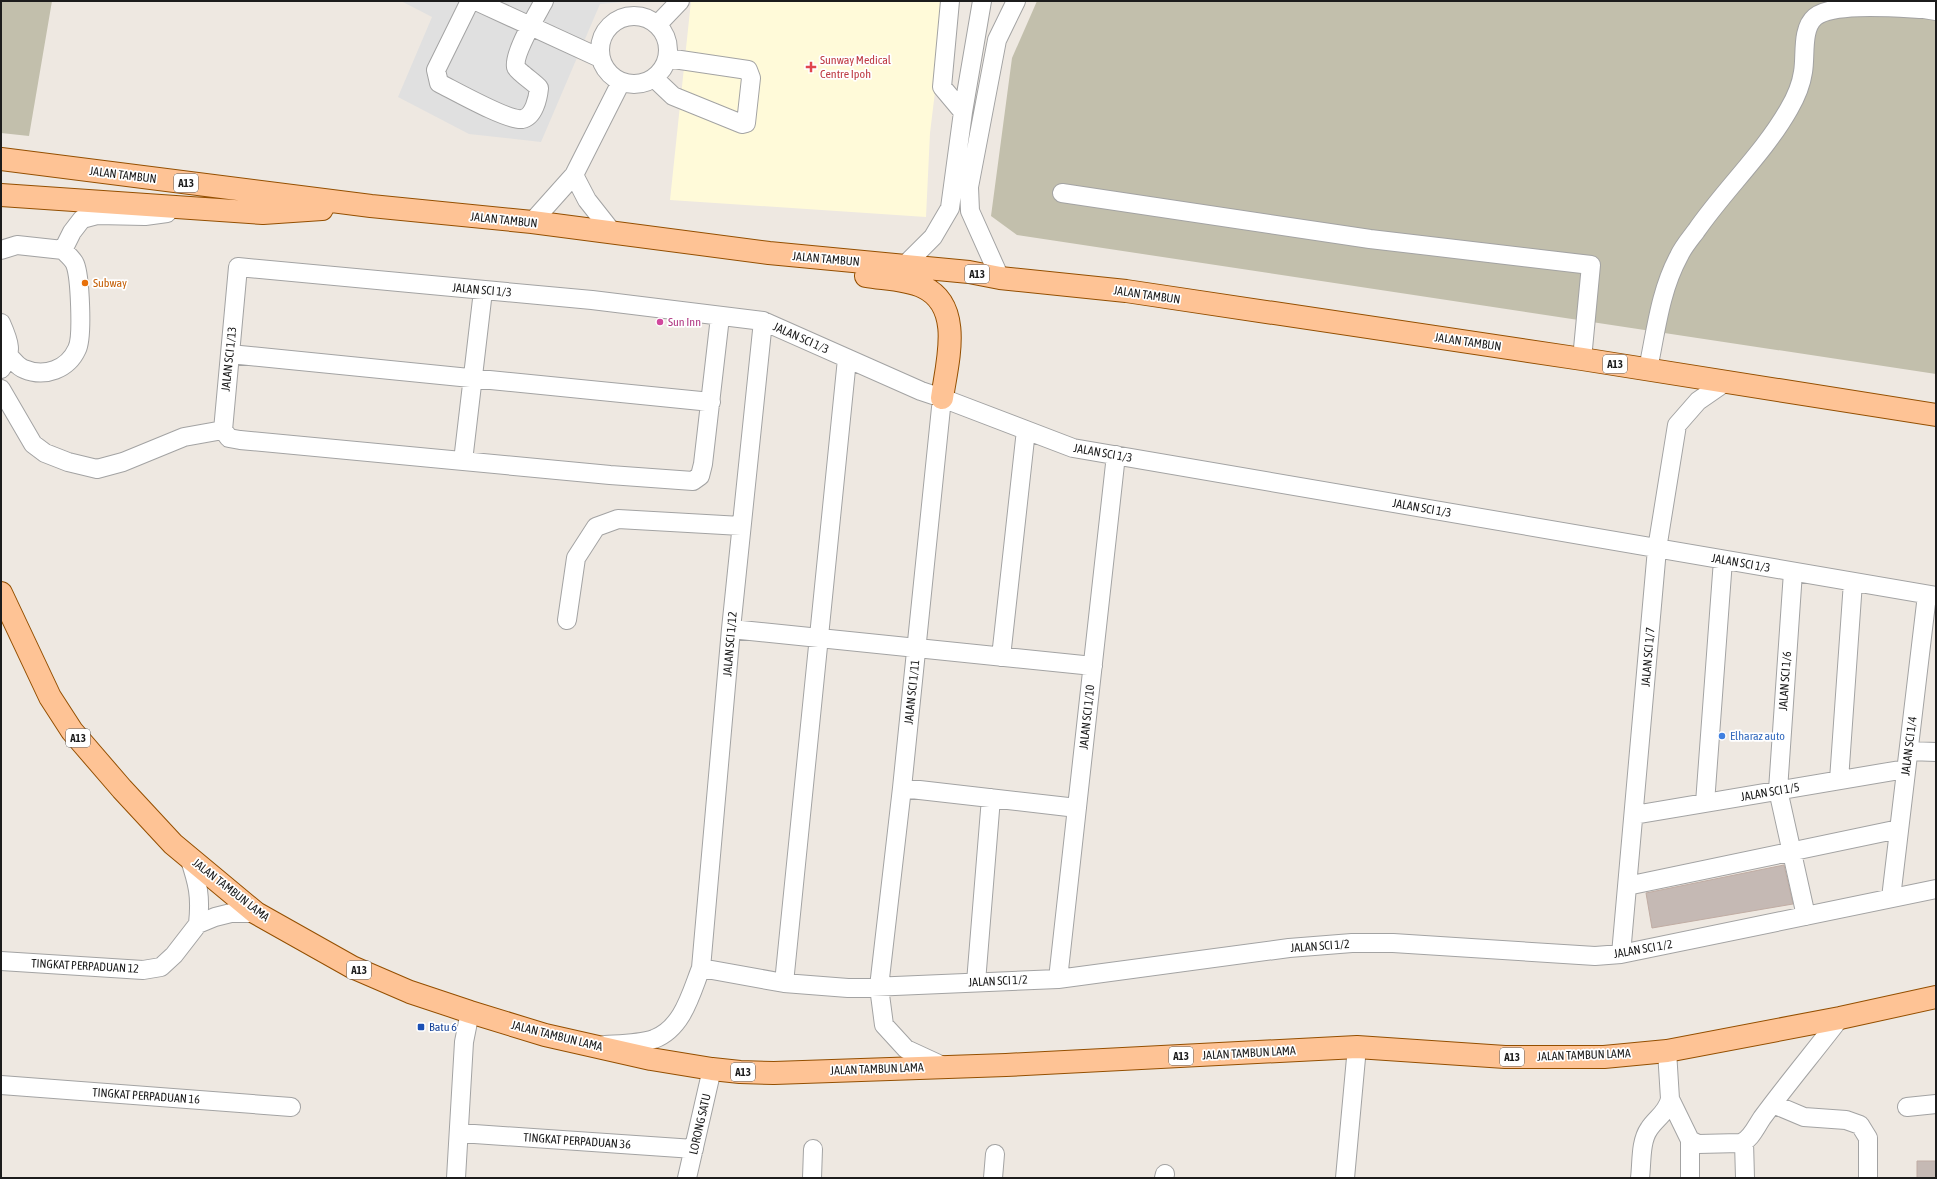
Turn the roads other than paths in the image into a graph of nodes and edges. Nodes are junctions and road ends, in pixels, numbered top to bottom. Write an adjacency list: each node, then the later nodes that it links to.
1 (470, 1): 10 (street)
2 (476, 1): 10 (street)
3 (544, 1): 10 (street)
4 (680, 1): 9 (street)
5 (950, 1): 15 (street)
6 (982, 1): 15 (street)
7 (1016, 1): 29 (street)
8 (1936, 11): 38 (street)
9 (657, 25): 11 (street); 12 (street)
10 (530, 26): 11 (street)
11 (600, 58): 14 (street)
12 (667, 58): 13 (street); 13 (street)
13 (654, 78): 14 (street)
14 (621, 82): 17 (street)
15 (963, 112): 27 (street)
16 (5, 157): 20 (main road, JALAN TAMBUN / A13)
17 (574, 175): 22 (street); 23 (street)
18 (1062, 193): 36 (street)
19 (1, 195): 21 (main road)
20 (371, 206): 21 (main road); 22 (main road, JALAN TAMBUN / A13)
21 (188, 209): 25 (street)
22 (532, 222): 23 (main road, JALAN TAMBUN / A13)
23 (613, 233): 26 (main road, JALAN TAMBUN / A13)
24 (1, 250): 25 (street)
25 (63, 250): 37 (street)
26 (769, 253): 27 (main road, JALAN TAMBUN / A13); 42 (main road)
27 (904, 266): 29 (main road, JALAN TAMBUN / A13)
28 (238, 267): 30 (street, JALAN SCI 1/3); 34 (street, JALAN SCI 1/13)
29 (1000, 278): 36 (main road, JALAN TAMBUN / A13)
30 (483, 291): 31 (street, JALAN SCI 1/3); 39 (street)
31 (720, 316): 32 (street, JALAN SCI 1/3); 43 (street)
32 (763, 321): 35 (street, JALAN SCI 1/3); 49 (street, JALAN SCI 1/12)
33 (1, 324): 37 (street)
34 (230, 354): 39 (street); 45 (street, JALAN SCI 1/13)
35 (847, 359): 42 (street, JALAN SCI 1/3); 58 (street)
36 (1582, 359): 38 (main road, JALAN TAMBUN / A13)
37 (5, 364)
38 (1648, 369): 40 (main road, JALAN TAMBUN)
39 (472, 378): 43 (street); 48 (street)
40 (1724, 383): 44 (main road, JALAN TAMBUN); 50 (street, JALAN SCI 1/7)
41 (1, 389): 45 (street)
42 (942, 398): 46 (street, JALAN SCI 1/3); 59 (street, JALAN SCI 1/11)
43 (711, 402): 48 (street)
44 (1936, 415)
45 (223, 430): 48 (street)
46 (1026, 430): 47 (street, JALAN SCI 1/3); 60 (street)
47 (1116, 455): 50 (street, JALAN SCI 1/3); 61 (street, JALAN SCI 1/10)
48 (462, 461)
49 (742, 526): 56 (street); 57 (street, JALAN SCI 1/12)
50 (1657, 549): 51 (street, JALAN SCI 1/3); 71 (street, JALAN SCI 1/7)
51 (1723, 560): 52 (street, JALAN SCI 1/3); 69 (street)
52 (1793, 572): 53 (street, JALAN SCI 1/3); 67 (street, JALAN SCI 1/6)
53 (1853, 582): 55 (street, JALAN SCI 1/3); 65 (street)
54 (1, 593): 74 (main road, JALAN TAMBUN LAMA / A13)
55 (1931, 595): 62 (street, JALAN SCI 1/4)
56 (567, 620)
57 (731, 629): 58 (street); 83 (street, JALAN SCI 1/12)
58 (820, 638): 59 (street); 86 (street)
59 (916, 649): 60 (street); 66 (street, JALAN SCI 1/11)
60 (1001, 657): 61 (street)
61 (1093, 666): 70 (street, JALAN SCI 1/10)
62 (1908, 750): 63 (street); 64 (street, JALAN SCI 1/4)
63 (1936, 752)
64 (1906, 769): 65 (street, JALAN SCI 1/5); 72 (street, JALAN SCI 1/4)
65 (1839, 780): 67 (street, JALAN SCI 1/5)
66 (902, 788): 68 (street); 87 (street, JALAN SCI 1/11)
67 (1778, 790): 69 (street, JALAN SCI 1/5); 73 (street, JALAN SCI 1/6)
68 (991, 798): 70 (street); 85 (street)
69 (1705, 803): 71 (street, JALAN SCI 1/5)
70 (1077, 808): 84 (street, JALAN SCI 1/10)
71 (1634, 815): 75 (street, JALAN SCI 1/7)
72 (1899, 829): 73 (street); 77 (street, JALAN SCI 1/4)
73 (1793, 851): 75 (street); 79 (street, JALAN SCI 1/6)
74 (189, 857): 78 (main road, JALAN TAMBUN LAMA / A13); 80 (street)
75 (1627, 886): 81 (street, JALAN SCI 1/7)
76 (1936, 889): 77 (street, JALAN SCI 1/2)
77 (1891, 898): 79 (street, JALAN SCI 1/2)
78 (256, 913): 80 (street); 89 (main road, JALAN TAMBUN LAMA / A13)
79 (1806, 916): 81 (street, JALAN SCI 1/2)
80 (198, 924): 82 (street, TINGKAT PERPADUAN 12)
81 (1621, 954): 84 (street, JALAN SCI 1/2)
82 (1, 961)
83 (701, 968): 86 (street, JALAN SCI 1/2); 91 (street, JALAN SCI 1/12)
84 (1058, 979): 85 (street, JALAN SCI 1/2)
85 (976, 982): 87 (street, JALAN SCI 1/2)
86 (784, 983): 87 (street, JALAN SCI 1/2)
87 (879, 987): 94 (street, JALAN SCI 1/11)
88 (1936, 997): 90 (main road, JALAN TAMBUN LAMA / A13)
89 (470, 1012): 91 (main road, JALAN TAMBUN LAMA / A13); 102 (street)
90 (1840, 1018): 93 (main road, JALAN TAMBUN LAMA / A13); 98 (street)
91 (591, 1046): 95 (main road, JALAN TAMBUN LAMA / A13)
92 (1357, 1047): 93 (main road, JALAN TAMBUN LAMA / A13); 94 (main road, JALAN TAMBUN LAMA / A13); 112 (street)
93 (1667, 1051): 97 (street)
94 (945, 1067): 95 (main road, JALAN TAMBUN LAMA / A13)
95 (712, 1069): 105 (street, LORONG SATU)
96 (1, 1085): 100 (street, TINGKAT PERPADUAN 16)
97 (1670, 1099): 103 (street); 113 (street)
98 (1773, 1104): 104 (street); 116 (street)
99 (1936, 1104): 101 (street)
100 (291, 1106)
101 (1907, 1107)
102 (460, 1132): 105 (street, TINGKAT PERPADUAN 36); 108 (street)
103 (1690, 1140): 104 (street); 114 (street)
104 (1744, 1142): 115 (street)
105 (694, 1149): 109 (street, LORONG SATU)
106 (813, 1149): 110 (street)
107 (995, 1154): 111 (street)
108 (456, 1178)
109 (686, 1178)
110 (812, 1178)
111 (993, 1178)
112 (1345, 1178)
113 (1640, 1178)
114 (1690, 1178)
115 (1745, 1178)
116 (1868, 1178)

